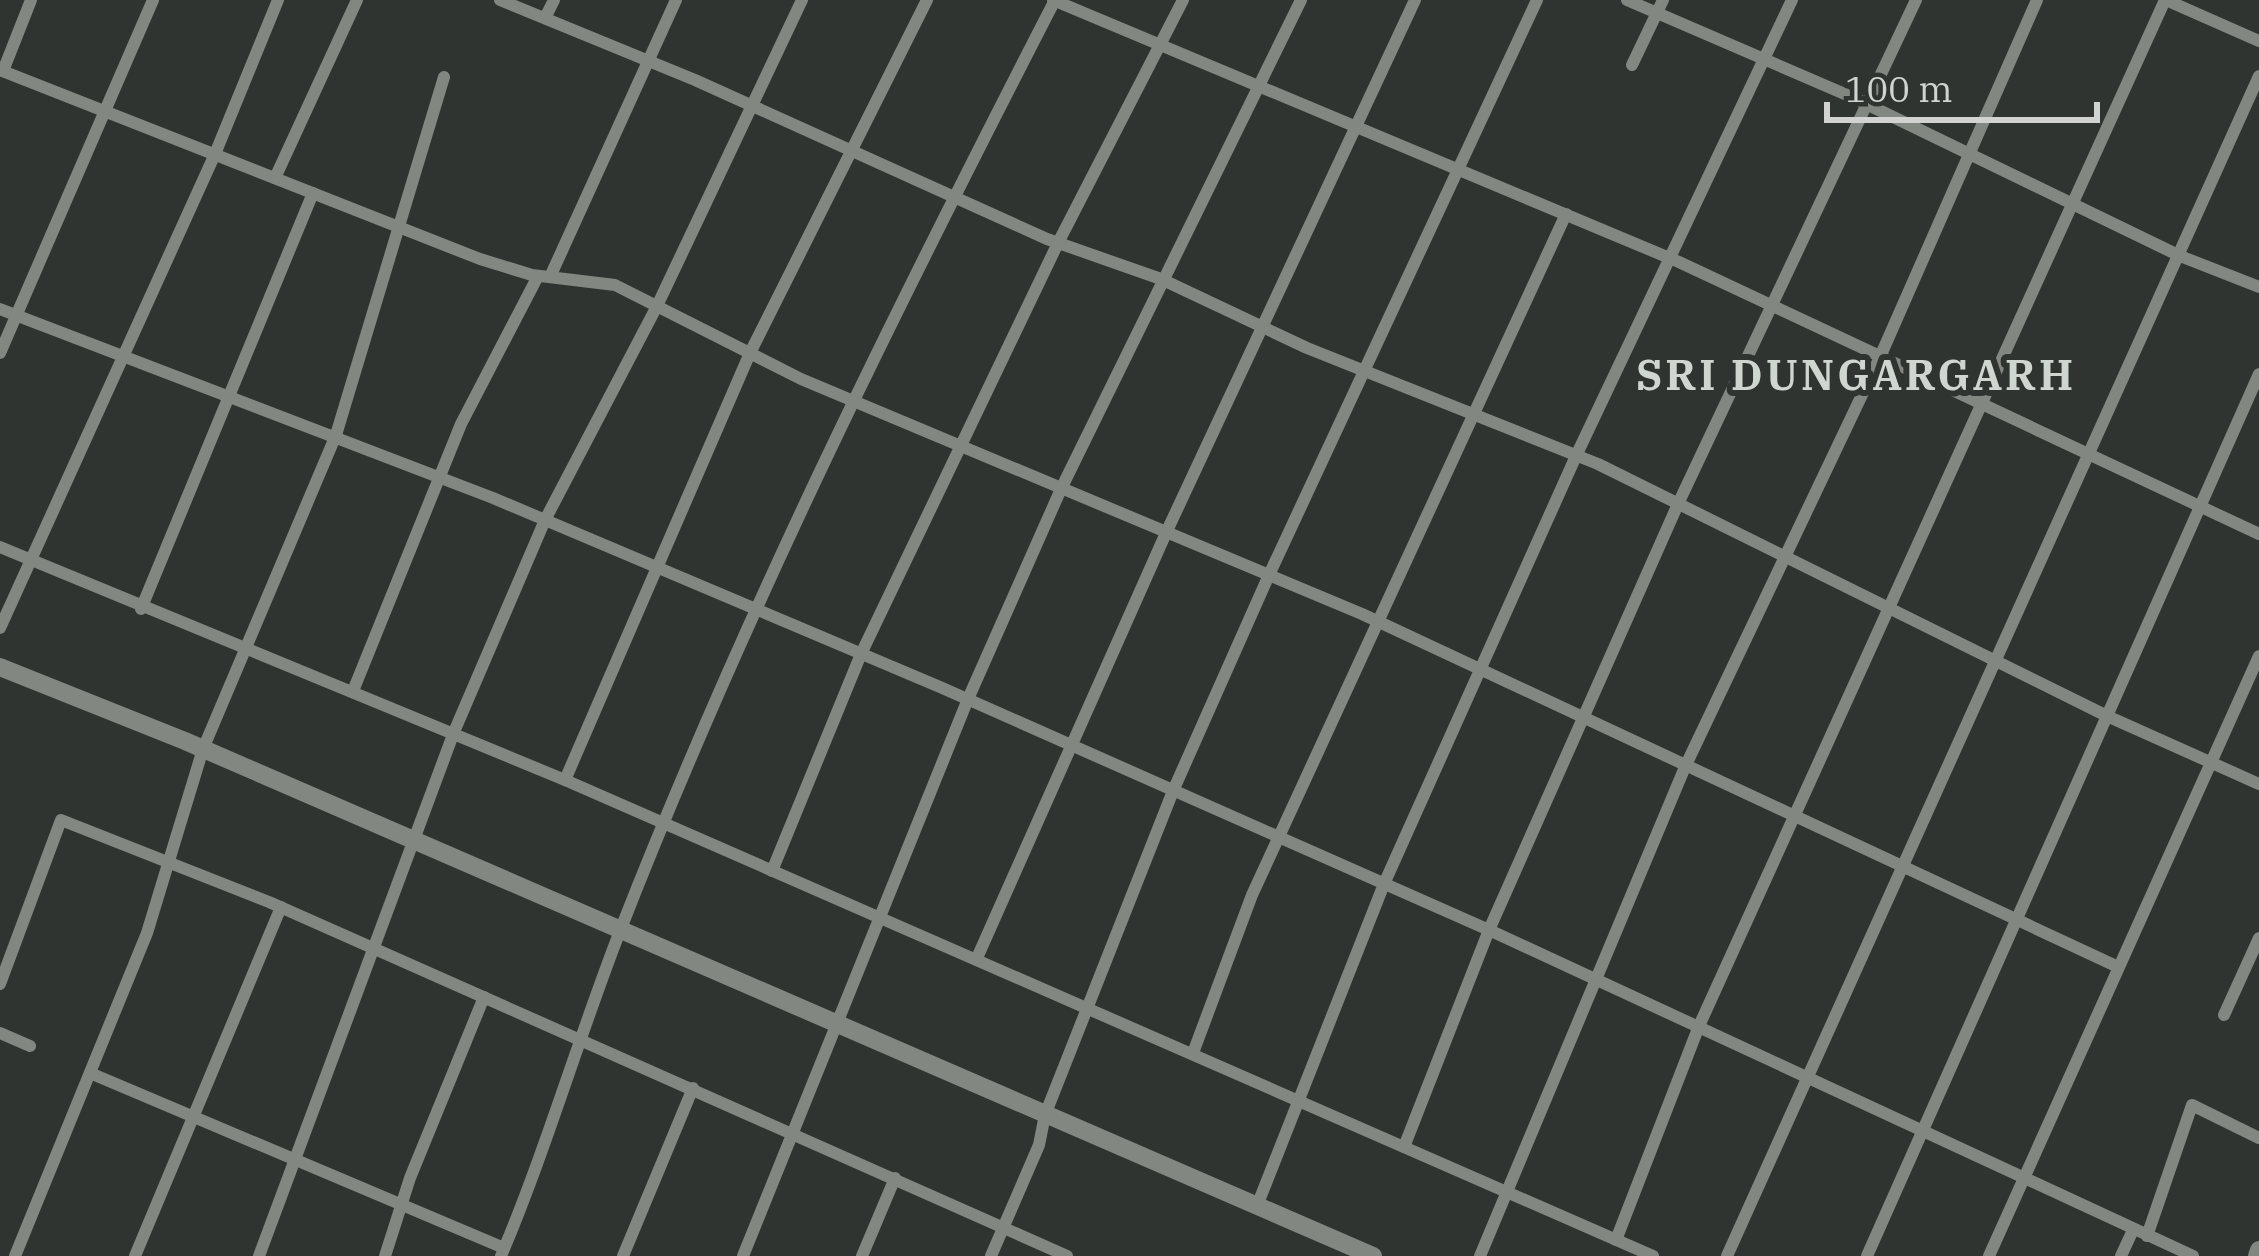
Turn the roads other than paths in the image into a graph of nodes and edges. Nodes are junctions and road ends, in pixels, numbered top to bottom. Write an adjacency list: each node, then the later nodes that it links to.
1 (31, 0): 27 (street)
2 (154, 0): 33 (street)
3 (278, 0): 37 (street)
4 (357, 0): 39 (street)
5 (500, 0): 21 (street)
6 (554, 0): 21 (street)
7 (676, 0): 24 (street)
8 (802, 0): 32 (street)
9 (927, 0): 35 (street)
10 (1054, 0): 23 (street); 41 (street)
11 (1183, 0): 23 (street)
12 (1301, 0): 30 (street)
13 (1415, 0): 34 (street)
14 (1538, 0): 38 (street)
15 (1627, 0): 20 (street)
16 (1792, 0): 25 (street)
17 (1916, 0): 31 (street)
18 (2037, 0): 36 (street)
19 (2166, 0): 22 (street); 42 (street)
20 (1660, 7): 25 (street); 26 (street)
21 (545, 18): 24 (street)
22 (2259, 41)
23 (1162, 46): 30 (street); 45 (street)
24 (647, 60): 32 (street); 48 (street)
25 (1765, 61): 31 (street); 47 (street)
26 (1632, 65)
27 (1, 70): 33 (street)
28 (2259, 76): 46 (street)
29 (444, 77): 44 (street)
30 (1262, 88): 34 (street); 49 (street)
31 (1869, 105): 36 (street); 51 (street)
32 (751, 106): 35 (street); 52 (street)
33 (105, 110): 37 (street); 54 (street)
34 (1356, 126): 38 (street); 55 (street)
35 (852, 151): 41 (street); 57 (street)
36 (1971, 153): 42 (street); 59 (street)
37 (215, 154): 39 (street); 58 (street)
38 (1461, 170): 43 (street); 60 (street)
39 (275, 178): 40 (street)
40 (313, 193): 44 (street); 62 (street)
41 (953, 197): 45 (street); 63 (street)
42 (2074, 202): 46 (street); 64 (street)
43 (1566, 214): 47 (street); 65 (street)
44 (401, 229): 48 (street); 66 (street)
45 (1058, 243): 49 (street); 67 (street)
46 (2180, 256): 50 (street); 69 (street)
47 (1671, 259): 51 (street); 68 (street)
48 (544, 277): 52 (street); 70 (street)
49 (1161, 279): 55 (street); 71 (street)
50 (2259, 286)
51 (1771, 305): 59 (street); 72 (street)
52 (657, 306): 57 (street); 74 (street)
53 (0, 308): 54 (street)
54 (18, 316): 56 (street); 58 (street)
55 (1264, 327): 60 (street); 75 (street)
56 (0, 352)
57 (750, 353): 63 (street); 80 (street)
58 (125, 355): 62 (street); 79 (street)
59 (1880, 357): 64 (street); 78 (street)
60 (1365, 371): 65 (street); 81 (street)
61 (2259, 374): 73 (street)
62 (226, 393): 66 (street); 82 (street)
63 (852, 400): 67 (street); 83 (street)
64 (1980, 404): 69 (street); 84 (street)
65 (1470, 412): 68 (street); 85 (street)
66 (336, 435): 70 (street); 87 (street)
67 (960, 444): 71 (street); 88 (street)
68 (1576, 455): 72 (street); 92 (street)
69 (2092, 456): 73 (street); 90 (street)
70 (442, 477): 74 (street); 93 (street)
71 (1061, 489): 75 (street); 94 (street)
72 (1678, 504): 78 (street); 96 (street)
73 (2199, 507): 76 (street); 95 (street)
74 (545, 520): 80 (street); 97 (street)
75 (1166, 533): 81 (street); 98 (street)
76 (2259, 534)
77 (0, 547): 79 (street)
78 (1785, 556): 84 (street); 101 (street)
79 (29, 560): 82 (street); 86 (street)
80 (653, 567): 83 (street); 102 (street)
81 (1269, 575): 85 (street); 104 (street)
82 (141, 609): 87 (street)
83 (756, 610): 88 (street); 106 (street)
84 (1892, 610): 90 (street); 105 (street)
85 (1375, 621): 92 (street); 107 (street)
86 (0, 628)
87 (244, 649): 93 (street); 99 (street)
88 (861, 654): 94 (street); 111 (street)
89 (2259, 656): 100 (street)
90 (1996, 662): 95 (street); 110 (street)
91 (1, 671): 99 (street)
92 (1479, 673): 96 (street); 112 (street)
93 (353, 691): 97 (street)
94 (968, 699): 98 (street); 114 (street)
95 (2107, 716): 100 (street); 115 (street)
96 (1582, 720): 101 (street); 116 (street)
97 (454, 732): 102 (street); 108 (street)
98 (1071, 745): 104 (street); 120 (street)
99 (203, 749): 108 (street); 109 (street)
100 (2210, 760): 103 (street); 121 (street)
101 (1685, 766): 105 (street); 122 (street)
102 (565, 779): 106 (street)
103 (2259, 784)
104 (1173, 791): 107 (street); 125 (street)
105 (1794, 817): 110 (street); 128 (street)
106 (665, 824): 111 (street); 117 (street)
107 (1278, 837): 112 (street); 132 (street)
108 (412, 841): 117 (street); 119 (street)
109 (169, 862): 113 (street); 123 (street); 133 (street)
110 (1900, 868): 115 (street); 134 (street)
111 (772, 871): 114 (street)
112 (1384, 884): 116 (street); 136 (street)
113 (281, 907): 119 (street); 138 (street)
114 (880, 917): 120 (street); 127 (street)
115 (2012, 922): 121 (street); 139 (street)
116 (1489, 930): 122 (street); 142 (street)
117 (620, 932): 127 (street); 130 (street)
118 (2259, 938): 126 (street)
119 (375, 949): 124 (street); 143 (street)
120 (977, 958): 125 (street)
121 (2116, 966): 145 (street)
122 (1596, 979): 128 (street); 146 (street)
123 (0, 984)
124 (484, 997): 130 (street); 147 (street)
125 (1087, 1005): 132 (street); 137 (street)
126 (2224, 1015)
127 (834, 1024): 137 (street); 140 (street)
128 (1699, 1026): 134 (street); 151 (street)
129 (0, 1034): 131 (street)
130 (581, 1040): 135 (street); 152 (street)
131 (30, 1046)
132 (1193, 1053): 136 (street)
133 (90, 1073): 138 (street); 153 (street)
134 (1807, 1076): 139 (street); 165 (street)
135 (693, 1088): 140 (street); 157 (street)
136 (1302, 1101): 142 (street); 148 (street)
137 (1045, 1115): 148 (street); 149 (street)
138 (194, 1116): 143 (street); 154 (street)
139 (1923, 1129): 145 (street); 166 (street)
140 (795, 1133): 144 (street); 158 (street)
141 (2259, 1138): 150 (street)
142 (1404, 1147): 146 (street)
143 (299, 1160): 147 (street); 155 (street)
144 (896, 1178): 149 (street); 159 (street)
145 (2023, 1178): 150 (street); 167 (street)
146 (1508, 1193): 151 (street); 163 (street)
147 (402, 1204): 152 (street); 156 (street)
148 (1257, 1206): 162 (street)
149 (1003, 1228): 160 (street); 161 (street)
150 (2140, 1233): 168 (street); 169 (street)
151 (1616, 1240): 164 (street)
152 (502, 1254)
153 (15, 1256)
154 (134, 1256)
155 (259, 1256)
156 (385, 1256)
157 (623, 1256)
158 (743, 1256)
159 (862, 1256)
160 (991, 1256)
161 (1067, 1256)
162 (1373, 1256)
163 (1480, 1256)
164 (1653, 1256)
165 (1727, 1256)
166 (1867, 1256)
167 (1989, 1256)
168 (2121, 1256)
169 (2193, 1256)

